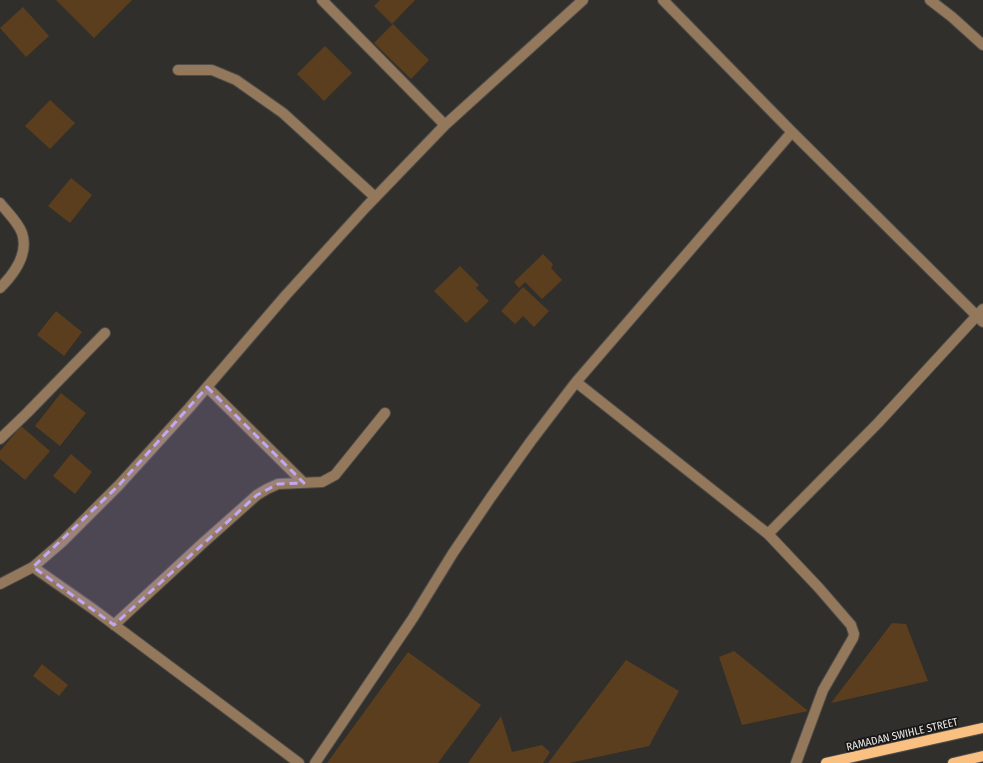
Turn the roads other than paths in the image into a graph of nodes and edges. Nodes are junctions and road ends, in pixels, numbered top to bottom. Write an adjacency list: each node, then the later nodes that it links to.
1 (322, 0): 7 (street)
2 (583, 0): 7 (street)
3 (663, 0): 8 (street)
4 (930, 0): 5 (street)
5 (983, 45)
6 (178, 70): 9 (street)
7 (445, 125): 9 (street)
8 (792, 132): 12 (street); 14 (street)
9 (375, 197): 15 (street)
10 (0, 203): 11 (street)
11 (0, 288)
12 (981, 316): 19 (street)
13 (105, 333): 17 (street)
14 (576, 382): 19 (street); 26 (street)
15 (207, 387): 18 (street); 20 (street)
16 (385, 413): 18 (street)
17 (0, 439)
18 (304, 483): 22 (street)
19 (768, 534): 27 (street)
20 (34, 567): 21 (street); 22 (street)
21 (0, 584)
22 (114, 625): 25 (street)
23 (983, 728): 28 (main road, RAMADAN SWIHLE STREET)
24 (983, 756): 29 (main road)
25 (299, 763)
26 (315, 763)
27 (796, 763)
28 (826, 763)
29 (953, 763)

